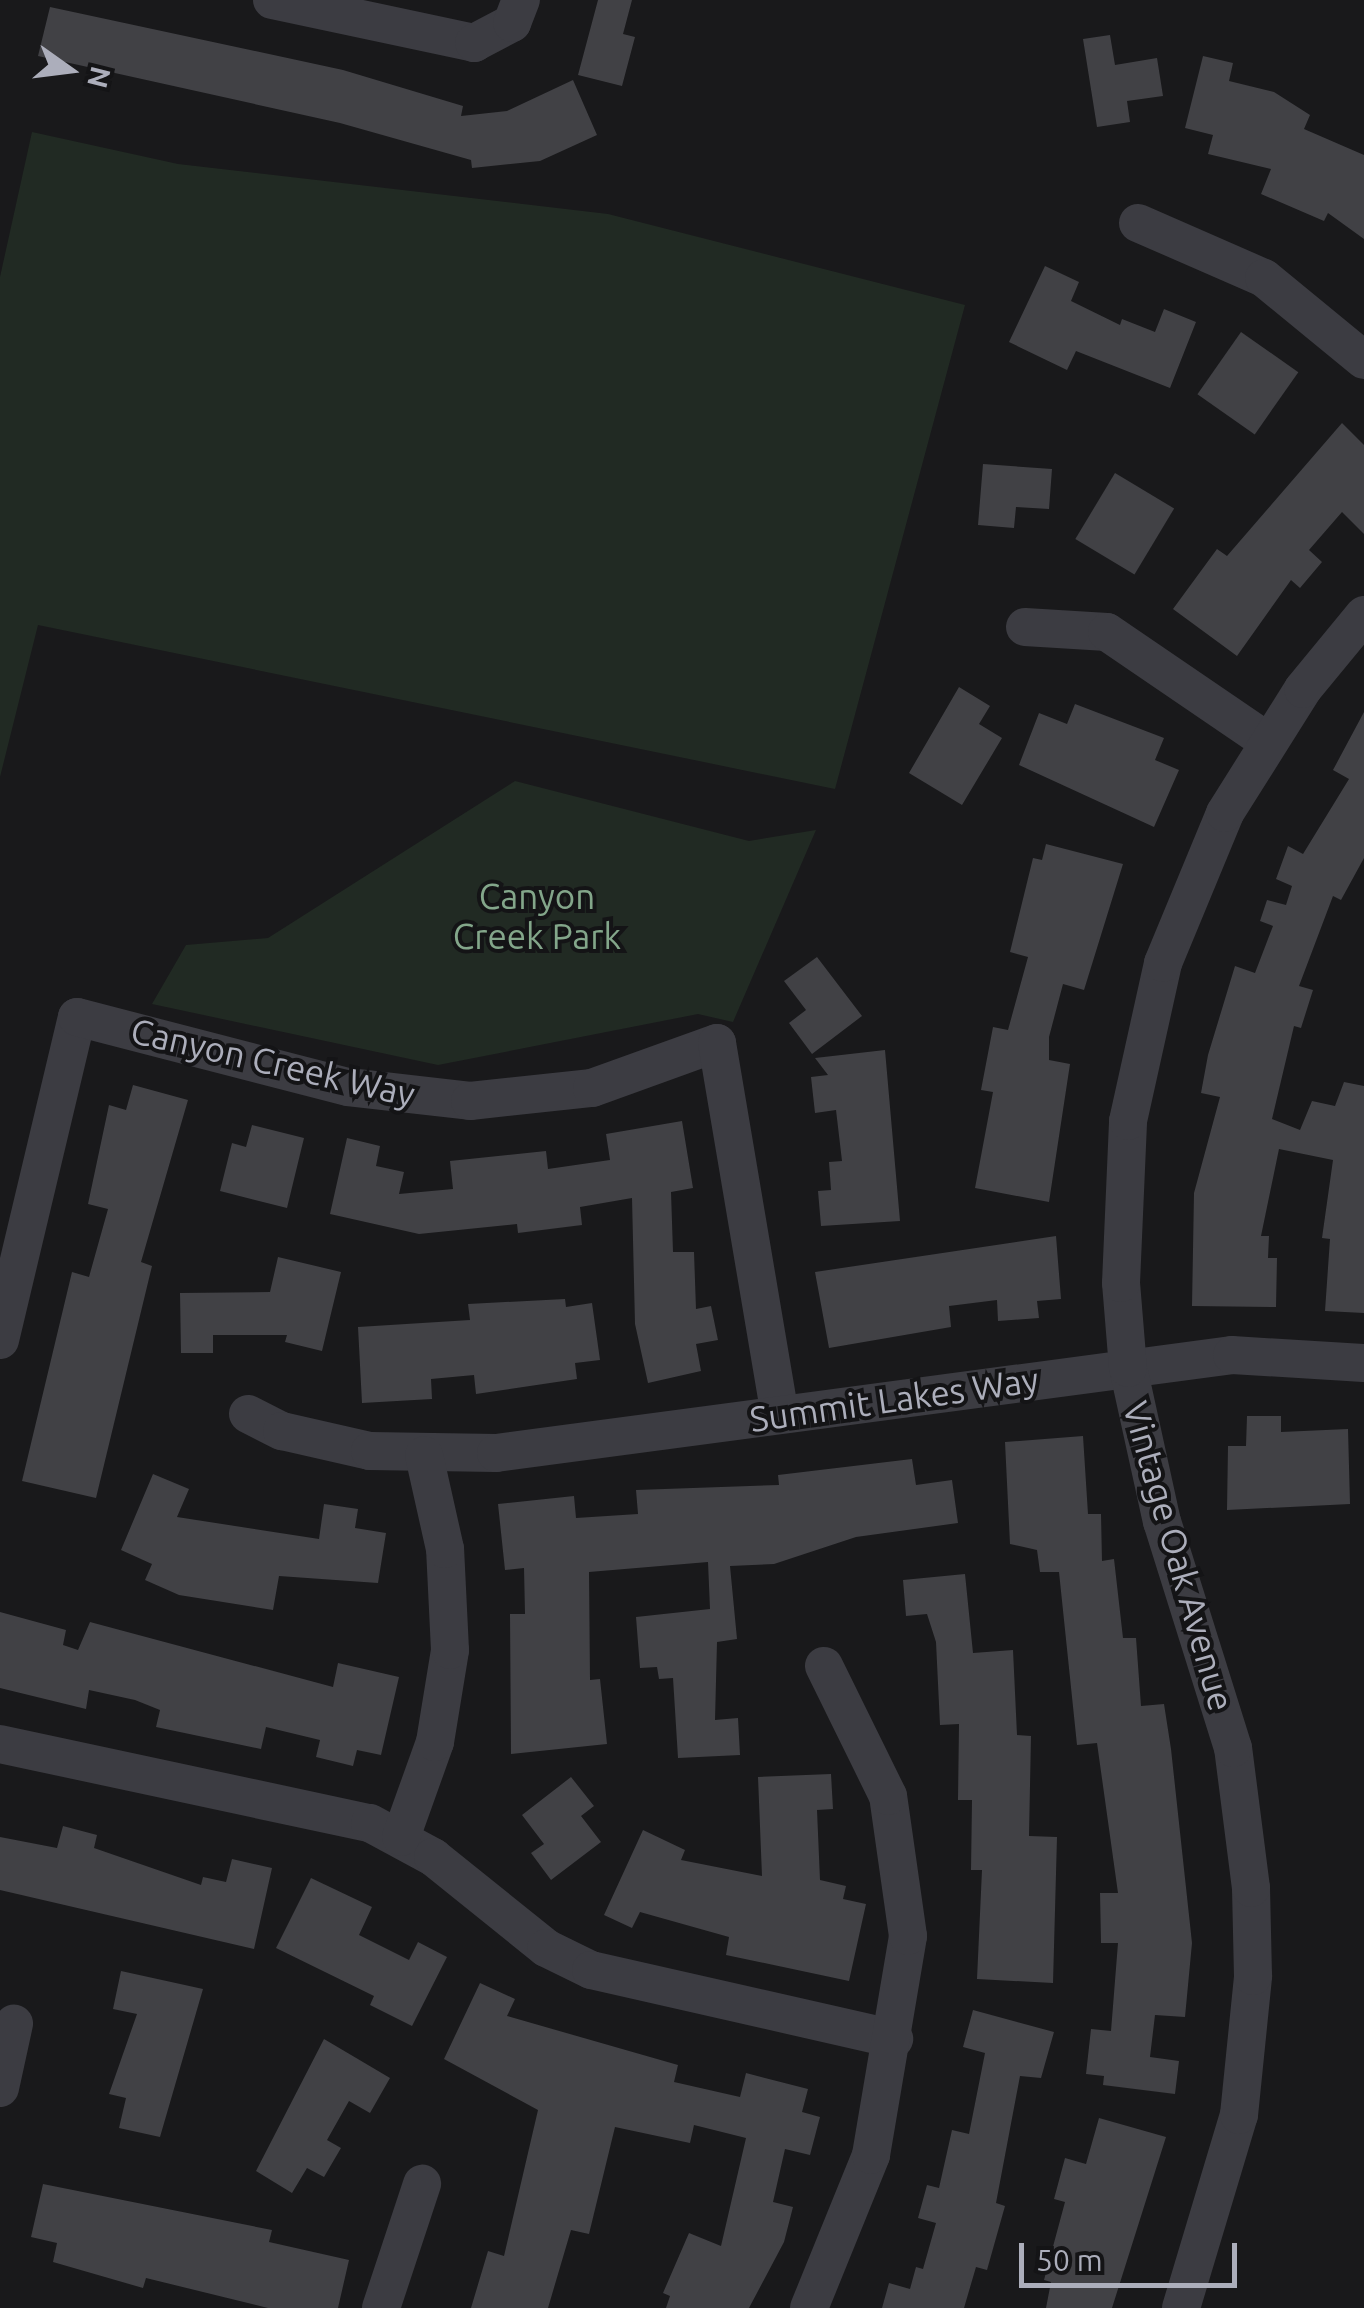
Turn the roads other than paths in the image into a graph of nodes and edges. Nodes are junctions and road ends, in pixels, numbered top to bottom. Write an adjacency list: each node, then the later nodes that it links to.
1 (272, 0): 2 (street)
2 (520, 0)
3 (1138, 224): 4 (street)
4 (1364, 360)
5 (1364, 616): 7 (street, Vintage Oak Avenue)
6 (1025, 626): 7 (street)
7 (1267, 742): 10 (street, Vintage Oak Avenue)
8 (0, 1340): 12 (street, Canyon Creek Way)
9 (1364, 1363): 10 (street, Summit Lakes Way)
10 (1128, 1368): 12 (street, Summit Lakes Way); 23 (street, Vintage Oak Avenue)
11 (248, 1414): 13 (street, Summit Lakes Way)
12 (780, 1414): 13 (street, Summit Lakes Way)
13 (424, 1455): 16 (street)
14 (824, 1666): 18 (street)
15 (0, 1744): 16 (street)
16 (401, 1837): 18 (street)
17 (14, 2024): 19 (street)
18 (894, 2039): 22 (street)
19 (0, 2088)
20 (422, 2184): 21 (street)
21 (381, 2308)
22 (809, 2308)
23 (1181, 2308)

